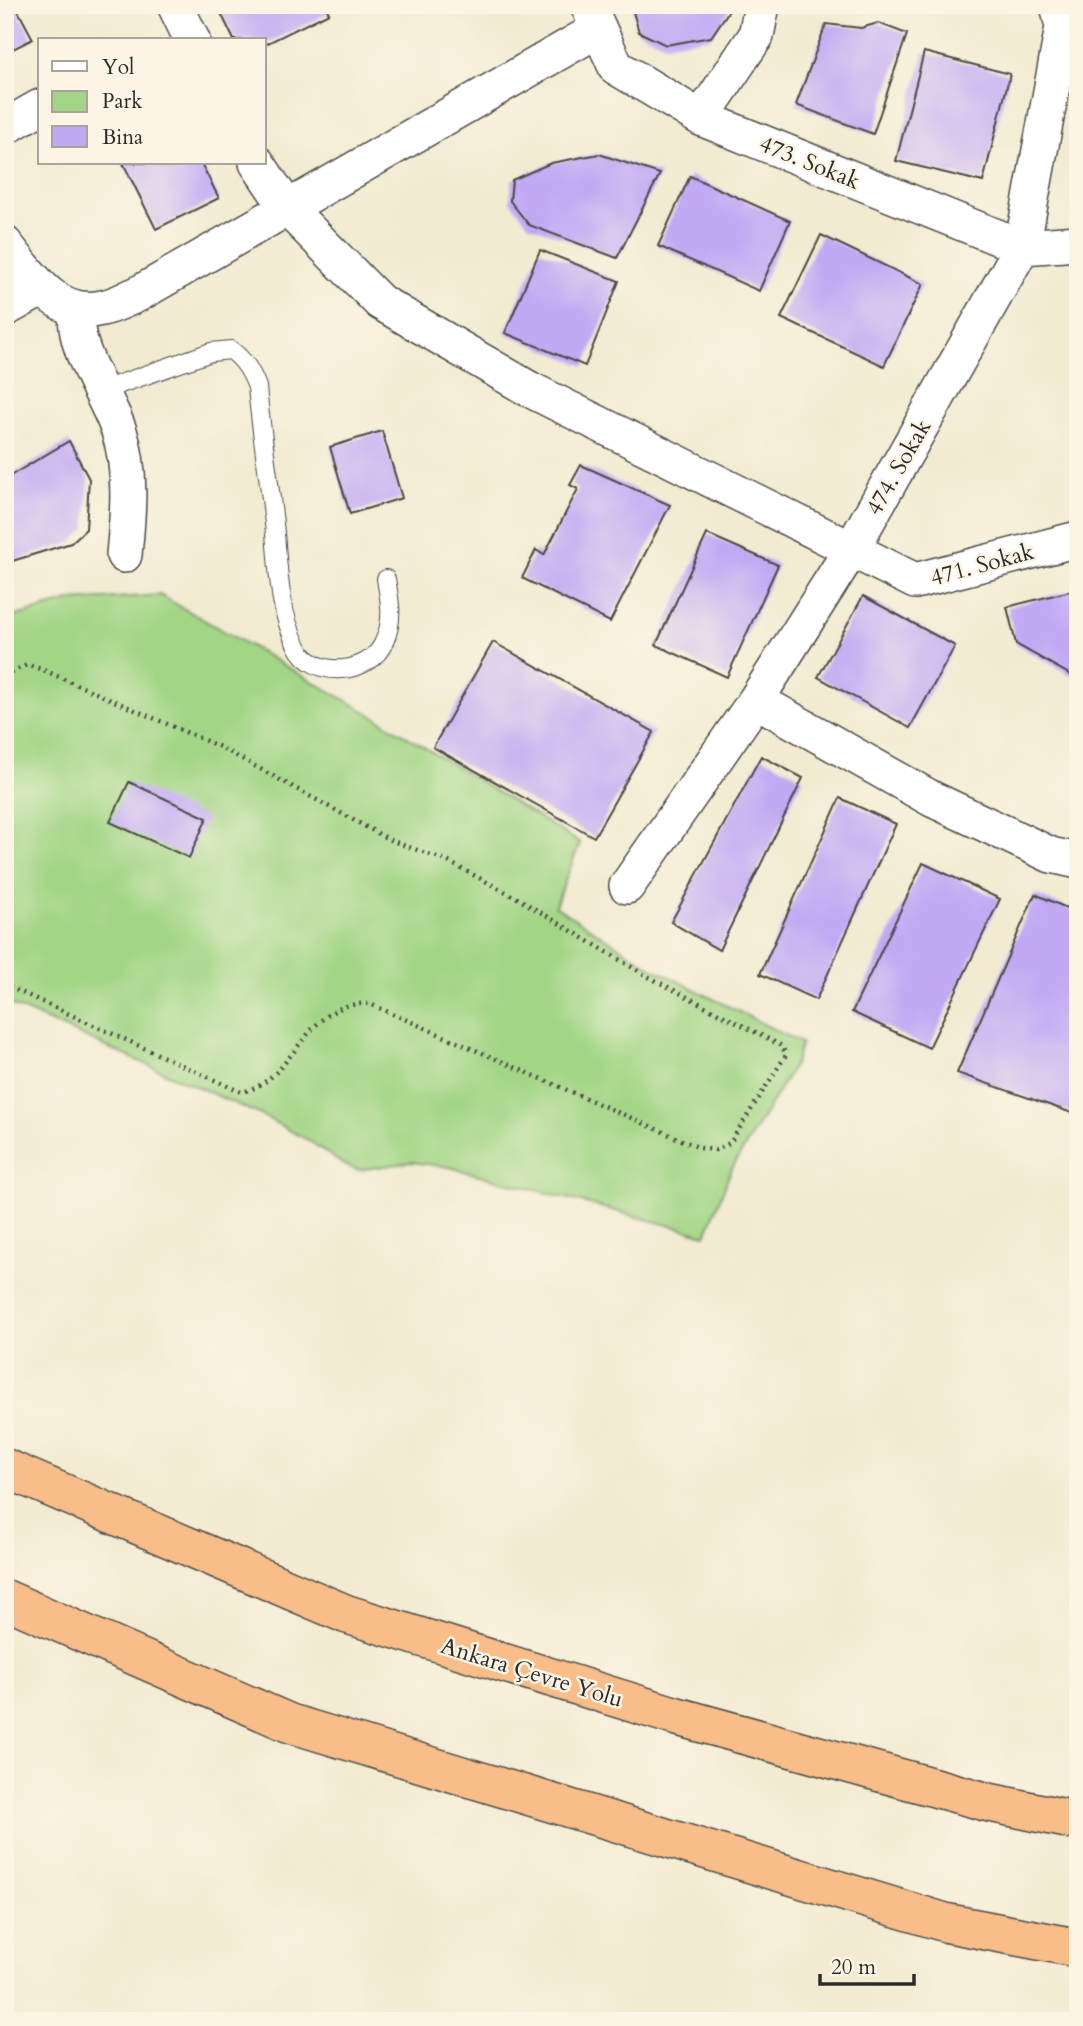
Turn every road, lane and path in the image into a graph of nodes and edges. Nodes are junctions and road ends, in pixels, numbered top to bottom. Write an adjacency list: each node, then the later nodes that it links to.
1 (762, 5): 5 (street)
2 (593, 17): 5 (street, 473. Sokak); 8 (street)
3 (1066, 19): 11 (street, 474. Sokak)
4 (38, 108): 6 (street)
5 (701, 118): 11 (street, 473. Sokak)
6 (5, 127)
7 (258, 164): 8 (street, 471. Sokak)
8 (288, 209): 14 (street); 17 (street, 471. Sokak)
9 (1078, 243): 11 (street, 473. Sokak)
10 (5, 244): 12 (street)
11 (1022, 247): 17 (street, 474. Sokak)
12 (41, 289): 13 (street); 14 (street)
13 (5, 309)
14 (76, 311): 15 (street)
15 (103, 390): 18 (street); 19 (lane)
16 (1078, 539): 17 (street, 471. Sokak)
17 (851, 550): 21 (street, 474. Sokak)
18 (124, 555)
19 (386, 579)
20 (5, 675): 24 (path)
21 (756, 700): 22 (street); 23 (street, 474. Sokak)
22 (1078, 860)
23 (627, 886)
24 (5, 985)
25 (5, 1468): 27 (highway, Ankara Çevre Yolu)
26 (5, 1599): 28 (highway)
27 (1078, 1821)
28 (1078, 1948)

